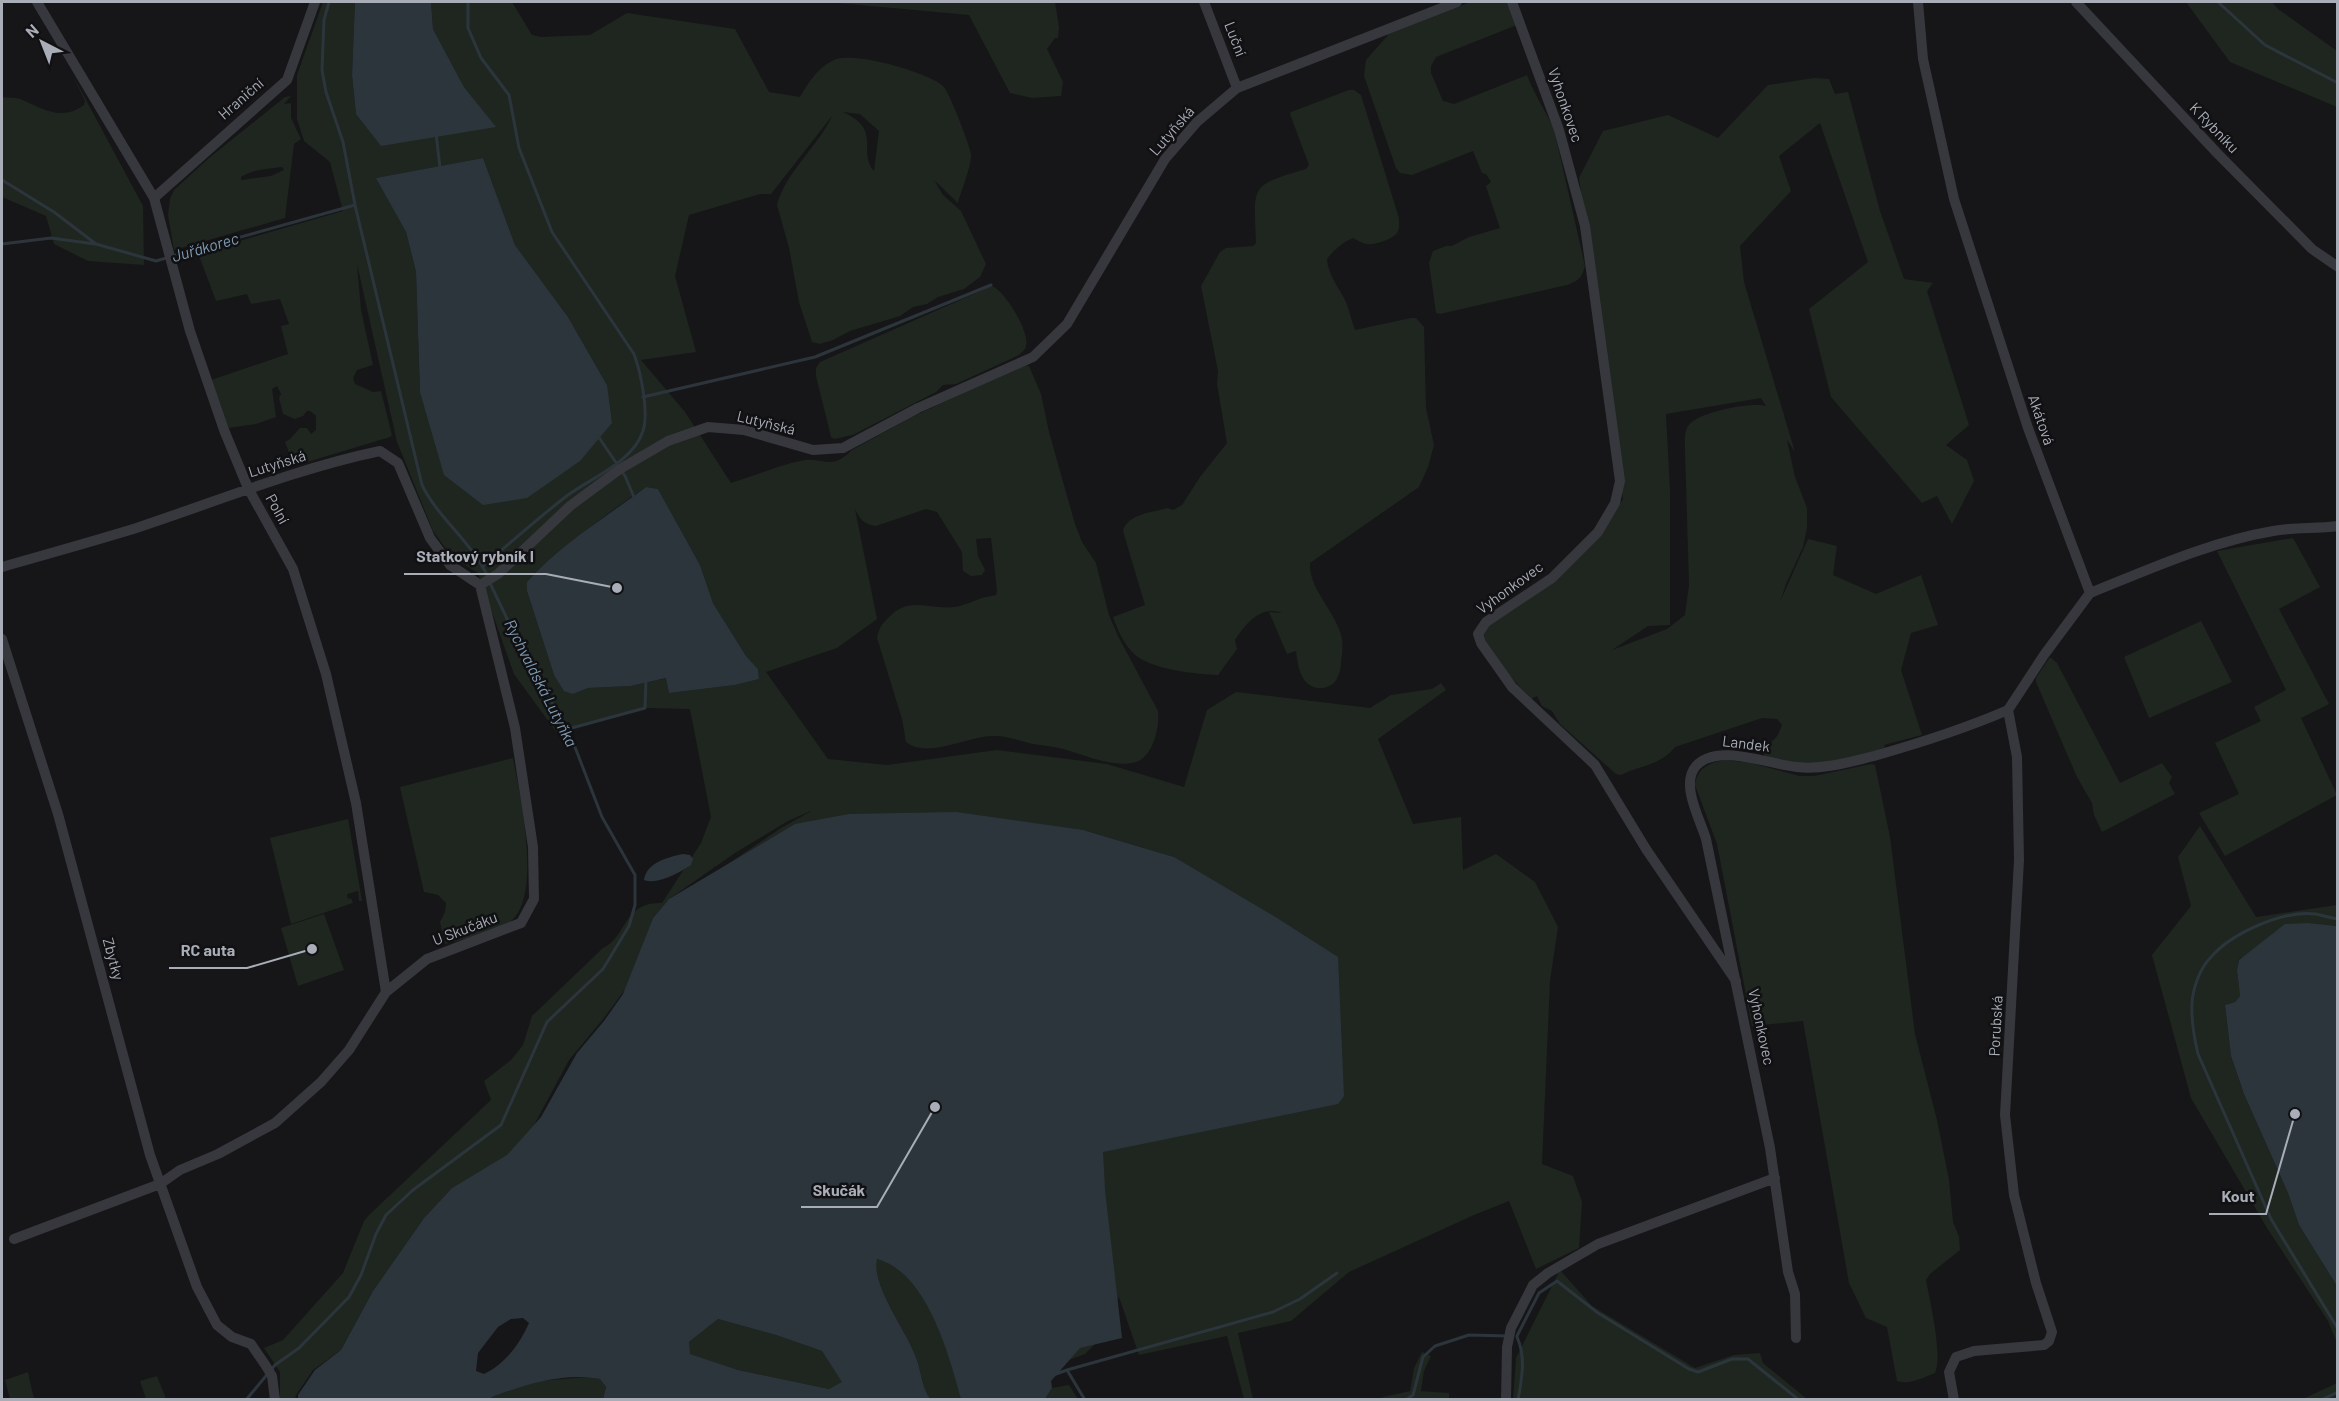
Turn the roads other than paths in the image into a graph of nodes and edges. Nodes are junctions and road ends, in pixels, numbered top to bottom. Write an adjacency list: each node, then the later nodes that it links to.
1 (37, 2): 9 (street, Polní)
2 (315, 2): 9 (street, Hraniční)
3 (1204, 2): 8 (street, Luční)
4 (1457, 2): 8 (street, Lutyňská)
5 (1512, 2): 18 (street, Vyhonkovec)
6 (1918, 2): 15 (street, Akátová)
7 (2076, 2): 10 (street, K Rybníku)
8 (1238, 88): 14 (street, Lutyňská)
9 (154, 198): 11 (street, Polní)
10 (2337, 267)
11 (248, 488): 13 (street, Lutyňská); 14 (street, Lutyňská); 19 (street, Polní)
12 (2337, 526): 15 (street)
13 (2, 567)
14 (480, 585): 19 (street, U Skučáku)
15 (2090, 593): 17 (street)
16 (2, 639): 21 (street, Zbytky)
17 (2008, 710): 18 (street, Landek); 26 (street, Porubská)
18 (1736, 981): 20 (street, Vyhonkovec)
19 (386, 992): 21 (street, U Skučáku)
20 (1775, 1178): 23 (street, Vyhonkovec); 25 (street)
21 (160, 1184): 22 (street, U Skučáku); 24 (street, Zbytky)
22 (15, 1239)
23 (1796, 1338)
24 (274, 1400)
25 (1506, 1400)
26 (1954, 1400)

